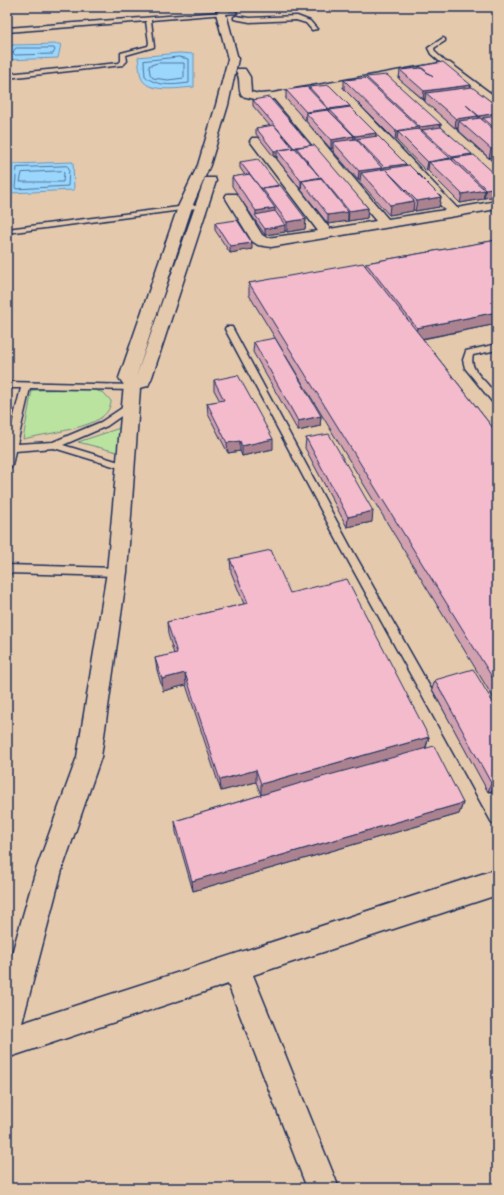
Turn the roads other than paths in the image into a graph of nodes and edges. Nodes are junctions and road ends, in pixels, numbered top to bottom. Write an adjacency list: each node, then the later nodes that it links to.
1 (229, 12): 2 (lane); 3 (lane); 5 (street); 15 (street)
2 (148, 19): 4 (lane); 11 (lane)
3 (314, 29)
4 (7, 30)
5 (238, 31)
6 (443, 40): 8 (lane)
7 (242, 52): 9 (street)
8 (446, 64): 10 (street); 14 (street)
9 (241, 71): 13 (street); 15 (street)
10 (389, 75): 12 (street); 17 (street)
11 (7, 76)
12 (335, 86): 13 (street); 21 (street)
13 (277, 95): 22 (street)
14 (495, 99)
15 (231, 103): 20 (street)
16 (256, 141): 24 (street)
17 (497, 173)
18 (232, 197): 24 (street)
19 (497, 205): 21 (street)
20 (194, 207): 23 (lane); 29 (street)
21 (454, 212): 22 (street)
22 (385, 224): 24 (street)
23 (7, 231)
24 (327, 234)
25 (229, 329): 37 (lane)
26 (497, 347): 30 (lane)
27 (7, 385): 28 (lane)
28 (26, 385): 29 (lane); 32 (lane)
29 (132, 392): 31 (lane); 34 (street)
30 (497, 402)
31 (54, 445): 32 (lane); 34 (lane)
32 (9, 448): 33 (lane)
33 (7, 466)
34 (126, 467): 36 (street)
35 (7, 569): 36 (lane)
36 (117, 572): 41 (street)
37 (492, 798): 38 (lane)
38 (497, 819)
39 (497, 882): 40 (street)
40 (236, 967): 42 (street); 43 (street)
41 (7, 1023)
42 (7, 1043)
43 (323, 1188)

